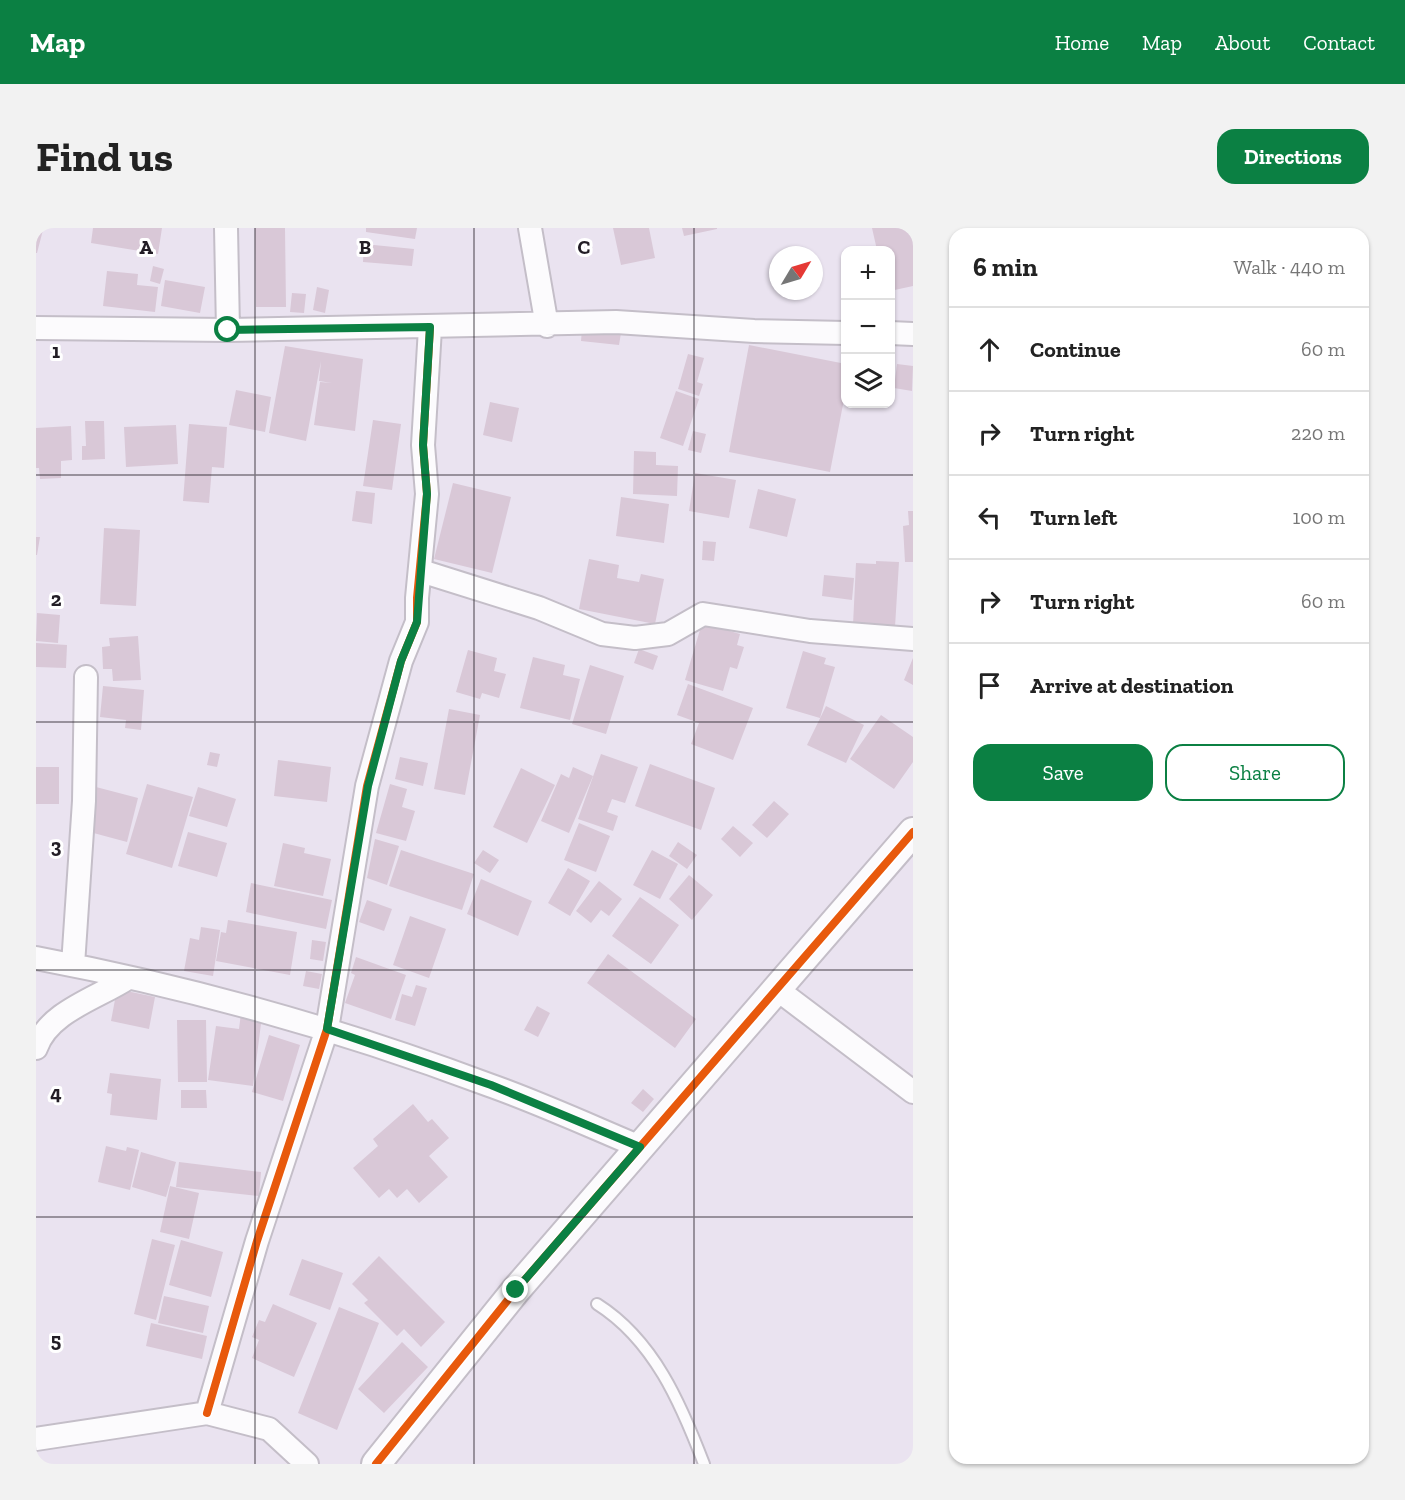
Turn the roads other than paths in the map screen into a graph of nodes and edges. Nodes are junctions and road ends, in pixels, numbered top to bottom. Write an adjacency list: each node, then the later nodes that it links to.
1 (226, 228): 6 (street)
2 (530, 228): 3 (street)
3 (547, 326): 4 (street); 7 (street)
4 (430, 327): 6 (street); 10 (street)
5 (36, 328): 6 (street)
6 (228, 330)
7 (841, 333)
8 (895, 333): 9 (street)
9 (913, 334)
10 (421, 571): 11 (street); 18 (street)
11 (913, 639)
12 (86, 677): 15 (street)
13 (913, 831): 17 (street)
14 (36, 958): 15 (street)
15 (73, 965): 16 (street)
16 (128, 978): 18 (street); 19 (street)
17 (778, 990): 20 (street); 21 (street)
18 (327, 1029): 21 (street); 23 (street)
19 (36, 1048)
20 (913, 1092)
21 (640, 1147): 26 (street)
22 (597, 1304): 27 (lane)
23 (207, 1413): 24 (street); 25 (street)
24 (36, 1439)
25 (307, 1464)
26 (376, 1464)
27 (704, 1464)

